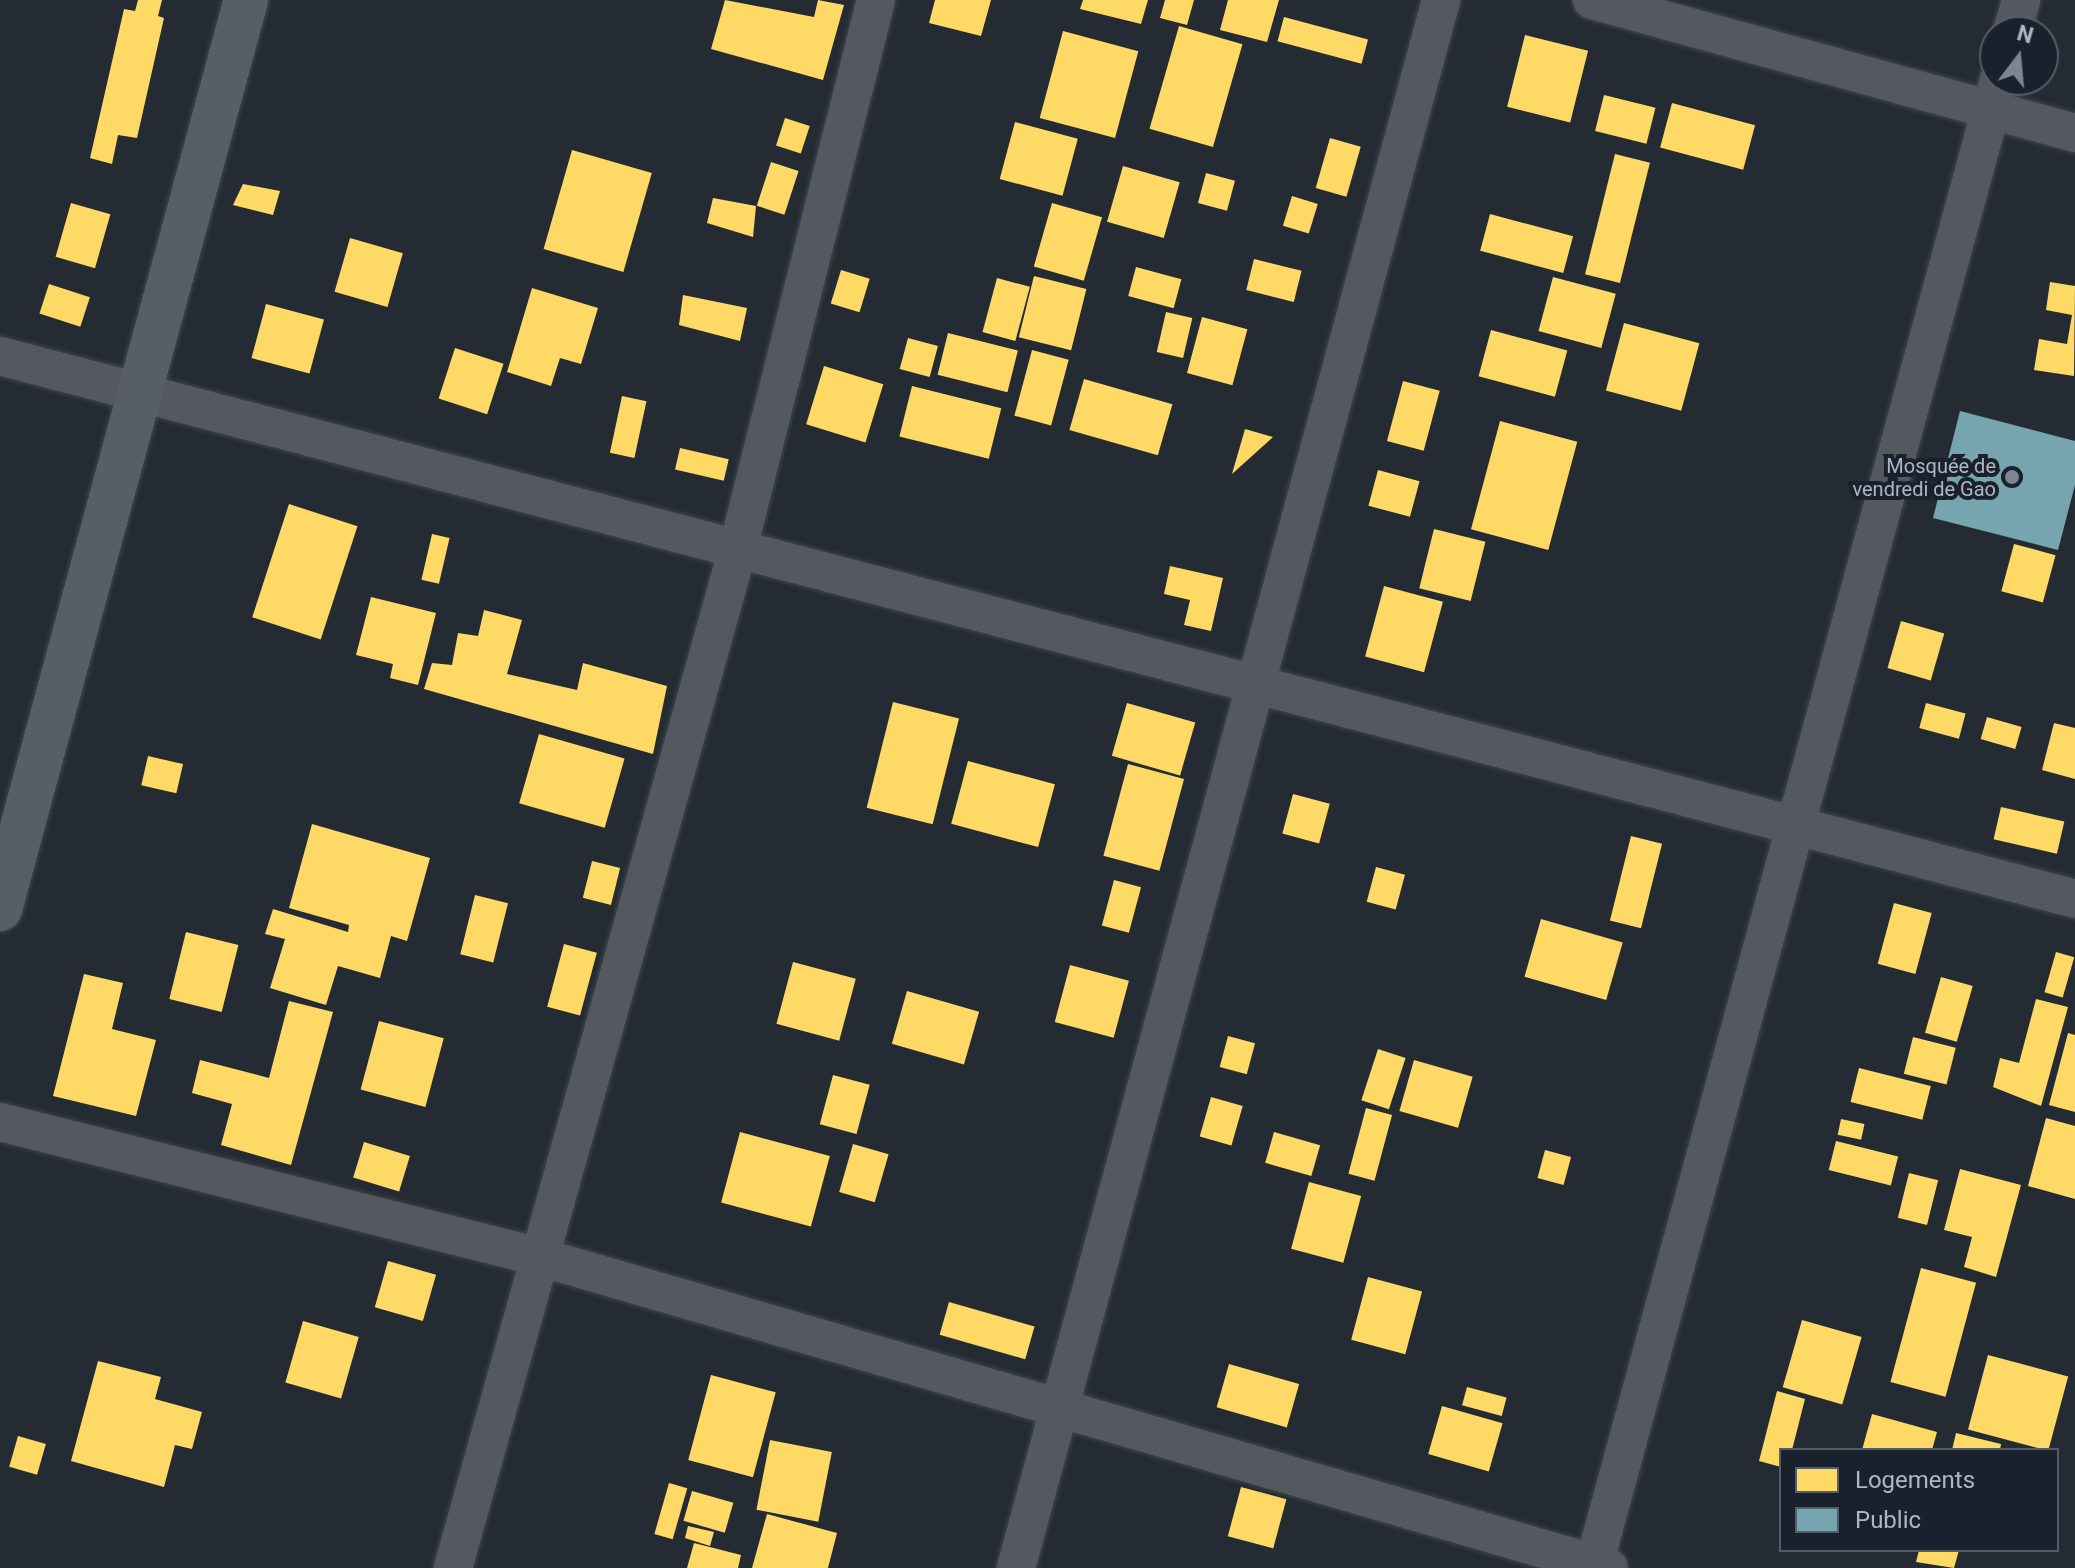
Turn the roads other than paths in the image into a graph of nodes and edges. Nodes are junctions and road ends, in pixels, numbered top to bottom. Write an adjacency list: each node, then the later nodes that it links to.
1 (246, 0): 9 (street)
2 (876, 0): 10 (street)
3 (1441, 0): 11 (street)
4 (1592, 0): 5 (street)
5 (1979, 92)
6 (1994, 96): 7 (street); 12 (street)
7 (2075, 133)
8 (0, 356): 9 (street)
9 (138, 393): 10 (street); 14 (street)
10 (737, 552): 11 (street); 16 (street)
11 (1261, 685): 12 (street); 17 (street)
12 (1795, 826): 13 (street); 18 (street)
13 (2075, 899)
14 (0, 909)
15 (0, 1122): 16 (street)
16 (540, 1257): 17 (street); 19 (street)
17 (1055, 1409): 18 (street); 20 (street)
18 (1599, 1567)
19 (453, 1568)
20 (1016, 1568)

